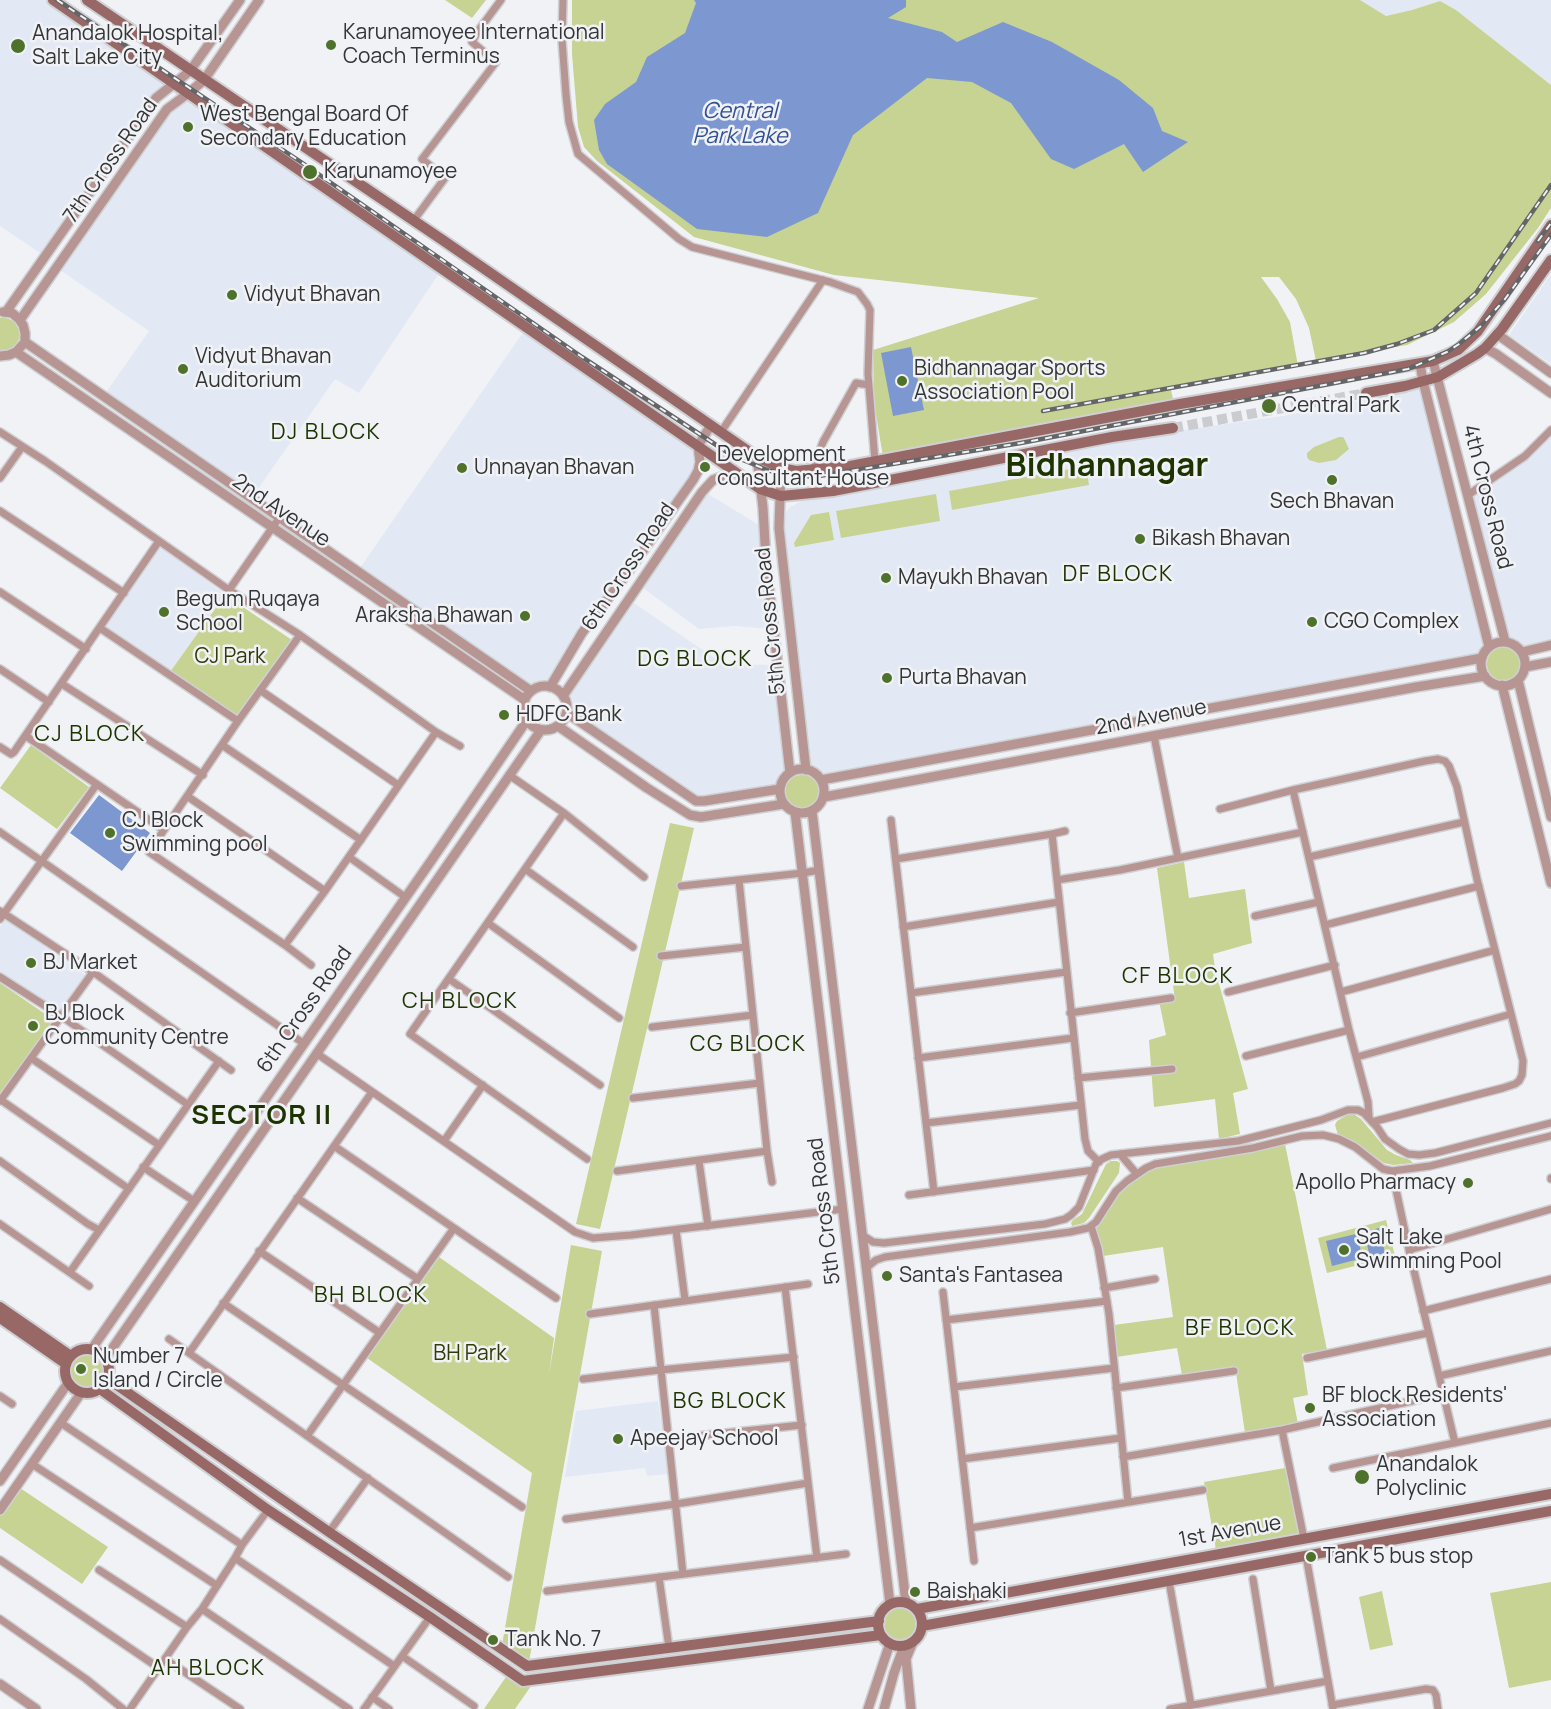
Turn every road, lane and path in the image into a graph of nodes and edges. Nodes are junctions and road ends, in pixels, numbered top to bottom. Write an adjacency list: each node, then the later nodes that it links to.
1 (53, 0): 9 (main road)
2 (87, 0): 7 (main road)
3 (240, 0): 7 (street, 7th Cross Road)
4 (259, 0): 8 (street, 7th Cross Road)
5 (501, 0): 11 (street)
6 (563, 0): 14 (street)
7 (190, 71): 8 (main road); 9 (street, 7th Cross Road)
8 (204, 80): 10 (street, 7th Cross Road); 11 (main road)
9 (174, 83): 10 (main road); 15 (street, 7th Cross Road)
10 (189, 93): 16 (street, 7th Cross Road); 36 (main road)
11 (414, 220): 30 (main road)
12 (1551, 225): 22 (main road)
13 (1551, 260): 17 (main road)
14 (823, 280): 27 (street); 34 (street)
15 (3, 312): 16 (street)
16 (20, 320): 18 (street)
17 (1497, 334): 19 (main road); 24 (street)
18 (25, 342): 20 (street); 49 (street, 2nd Avenue)
19 (1485, 348): 25 (main road); 29 (street)
20 (16, 352): 21 (street); 50 (street, 2nd Avenue)
21 (0, 356)
22 (1433, 361): 23 (main road); 25 (street, 4th Cross Road)
23 (1420, 364): 26 (street); 35 (main road)
24 (1551, 373)
25 (1438, 377): 26 (main road); 46 (street, 4th Cross Road)
26 (1423, 381): 28 (main road); 61 (street)
27 (868, 385): 39 (street); 42 (street)
28 (1366, 393)
29 (1551, 393)
30 (711, 426): 34 (main road); 36 (street)
31 (1173, 428): 40 (main road)
32 (1551, 429): 46 (street)
33 (0, 432): 37 (street)
34 (721, 432): 38 (main road)
35 (973, 443): 39 (main road); 40 (main road)
36 (698, 446): 43 (main road); 52 (street)
37 (22, 447): 44 (street); 51 (street)
38 (757, 457): 41 (main road); 45 (street)
39 (875, 462): 42 (main road)
40 (977, 463): 47 (main road)
41 (781, 468): 42 (main road); 47 (street, 5th Cross Road)
42 (813, 469)
43 (735, 472): 45 (main road); 53 (street, 6th Cross Road)
44 (0, 478)
45 (760, 489): 47 (main road); 98 (street)
46 (1468, 495): 59 (street, 4th Cross Road)
47 (781, 496): 97 (street, 5th Cross Road)
48 (0, 511): 56 (street)
49 (279, 518): 50 (street); 76 (street, 2nd Avenue)
50 (273, 528): 54 (street); 78 (street, 2nd Avenue)
51 (159, 541): 54 (street); 56 (street)
52 (628, 572): 53 (street); 73 (street)
53 (642, 581): 77 (street, 6th Cross Road)
54 (229, 590): 58 (street)
55 (0, 592): 62 (street)
56 (124, 593): 57 (street)
57 (100, 628): 62 (street); 83 (street)
58 (300, 635): 75 (street); 88 (street)
59 (1505, 641): 61 (street); 63 (street)
60 (1551, 645): 63 (street)
61 (1489, 647): 64 (street)
62 (86, 648): 71 (street)
63 (1522, 652): 66 (street)
64 (1482, 658): 68 (street, 2nd Avenue); 69 (street)
65 (1551, 662): 66 (street)
66 (1525, 667): 70 (street)
67 (0, 669): 79 (street)
68 (1413, 670): 74 (street); 80 (street, 2nd Avenue)
69 (1485, 676): 72 (street); 74 (street, 2nd Avenue)
70 (1518, 680): 72 (street); 95 (street)
71 (62, 684): 79 (street); 99 (street)
72 (1502, 686): 96 (street)
73 (550, 687): 76 (street); 77 (street)
74 (1416, 687): 86 (street, 2nd Avenue)
75 (260, 690): 83 (street); 103 (street)
76 (531, 691): 78 (street)
77 (564, 696): 81 (street)
78 (525, 700): 82 (street)
79 (50, 702): 89 (street)
80 (1194, 711): 84 (street, 2nd Avenue); 86 (street)
81 (567, 713): 85 (street); 104 (street)
82 (527, 720): 87 (street); 127 (street, 6th Cross Road)
83 (238, 721): 92 (street)
84 (1130, 723): 91 (street); 101 (street, 2nd Avenue)
85 (558, 726): 87 (street); 108 (street)
86 (1196, 728): 90 (street, 2nd Avenue)
87 (541, 730): 100 (street, 6th Cross Road)
88 (436, 732): 93 (street); 103 (street)
89 (26, 736): 94 (street); 102 (street)
90 (1154, 736): 91 (street, 2nd Avenue); 124 (street)
91 (1133, 740): 107 (street, 2nd Avenue)
92 (222, 745): 99 (street); 121 (street)
93 (460, 746)
94 (0, 747)
95 (1536, 758): 96 (street); 113 (street)
96 (1521, 762): 135 (street)
97 (806, 770): 98 (street); 101 (street)
98 (790, 773): 104 (street)
99 (202, 775): 106 (street)
100 (509, 775): 112 (street); 129 (street, 6th Cross Road)
101 (821, 780): 107 (street)
102 (97, 784): 116 (street); 126 (street)
103 (398, 785): 121 (street)
104 (780, 789): 108 (street)
105 (1293, 790): 109 (street); 115 (street); 119 (street)
106 (187, 796): 116 (street); 138 (street)
107 (824, 796): 110 (street)
108 (784, 804): 111 (street)
109 (1220, 809)
110 (812, 811): 111 (street); 130 (street, 5th Cross Road)
111 (795, 812): 131 (street, 5th Cross Road)
112 (564, 813): 128 (street); 132 (street)
113 (1551, 817)
114 (891, 820): 125 (street)
115 (1464, 822): 123 (street); 137 (street)
116 (164, 830): 149 (street)
117 (1065, 831): 120 (street)
118 (0, 832): 126 (street)
119 (1303, 832): 123 (street); 124 (street)
120 (1052, 834): 125 (street); 134 (street)
121 (361, 840): 122 (street)
122 (349, 857): 138 (street); 139 (street)
123 (1309, 857): 141 (street)
124 (1178, 858): 134 (street)
125 (896, 859): 146 (street)
126 (41, 861): 142 (street); 174 (street)
127 (431, 861): 129 (street); 139 (street, 6th Cross Road)
128 (525, 869): 144 (street); 151 (street)
129 (444, 870): 148 (street, 6th Cross Road)
130 (819, 870): 131 (street); 200 (street, 5th Cross Road)
131 (803, 873): 133 (street); 202 (street, 5th Cross Road)
132 (644, 877)
133 (739, 880): 136 (street); 150 (street)
134 (1057, 880): 140 (street)
135 (1551, 883)
136 (681, 886)
137 (1479, 886): 145 (street); 152 (street)
138 (325, 891): 149 (street)
139 (405, 897): 147 (street, 6th Cross Road)
140 (1059, 902): 146 (street); 157 (street)
141 (1319, 902): 143 (street); 145 (street)
142 (1, 914): 156 (street)
143 (1255, 916)
144 (488, 923): 159 (street); 170 (street)
145 (1325, 925): 155 (street)
146 (903, 927): 162 (street)
147 (382, 930): 148 (street); 164 (street, 6th Cross Road)
148 (396, 939): 167 (street, 6th Cross Road)
149 (285, 945): 154 (street)
150 (746, 946): 153 (street); 168 (street)
151 (633, 947)
152 (1495, 950): 161 (street); 166 (street)
153 (661, 956)
154 (311, 965)
155 (1335, 965): 160 (street); 161 (street)
156 (93, 972): 169 (street); 180 (street)
157 (1066, 972): 162 (street); 165 (street)
158 (0, 977): 169 (street)
159 (449, 979): 186 (street); 187 (street)
160 (1228, 992)
161 (1341, 992): 172 (street)
162 (911, 993): 179 (street)
163 (1171, 998): 165 (street)
164 (330, 1005): 167 (street); 174 (street, 6th Cross Road)
165 (1070, 1013): 173 (street)
166 (1511, 1014): 177 (street); 194 (street)
167 (343, 1015): 175 (street, 6th Cross Road)
168 (753, 1015): 171 (street); 185 (street)
169 (61, 1016): 178 (street); 192 (street)
170 (619, 1018)
171 (652, 1027)
172 (1349, 1030): 176 (street); 177 (street)
173 (1073, 1038): 179 (street); 183 (street)
174 (303, 1043): 184 (street, 6th Cross Road)
175 (316, 1053): 188 (street, 6th Cross Road); 189 (street)
176 (1246, 1056)
177 (1357, 1057): 194 (street)
178 (31, 1058): 191 (street); 204 (street)
179 (918, 1058): 196 (street)
180 (219, 1061): 181 (street); 192 (street)
181 (231, 1070)
182 (1172, 1070): 183 (street)
183 (1078, 1078): 193 (street)
184 (278, 1080): 188 (street); 214 (street, 6th Cross Road)
185 (760, 1083): 190 (street); 207 (street)
186 (483, 1085): 203 (street); 210 (street)
187 (600, 1086)
188 (292, 1088): 219 (street, 6th Cross Road)
189 (372, 1092): 203 (street); 205 (street)
190 (633, 1098)
191 (0, 1101): 223 (street)
192 (188, 1104): 204 (street)
193 (1081, 1105): 196 (street); 213 (street)
194 (1370, 1119): 195 (street); 209 (street)
195 (1322, 1120): 198 (street); 208 (street)
196 (926, 1123): 224 (street)
197 (1551, 1123): 199 (street)
198 (1323, 1135): 220 (street); 221 (street)
199 (1504, 1135): 206 (street); 209 (street)
200 (850, 1136): 202 (street); 239 (street, 5th Cross Road)
201 (1551, 1136): 206 (street)
202 (834, 1137): 228 (street, 5th Cross Road)
203 (444, 1141): 236 (street)
204 (159, 1145): 215 (street)
205 (334, 1146): 226 (street); 234 (street)
206 (1507, 1147): 216 (street)
207 (767, 1151): 212 (street); 222 (street)
208 (1120, 1154): 213 (street); 221 (street)
209 (1419, 1155): 216 (street)
210 (587, 1159)
211 (0, 1161): 235 (street)
212 (699, 1161): 218 (street); 232 (street)
213 (1099, 1162): 217 (street)
214 (220, 1163): 219 (street); 227 (street, 6th Cross Road)
215 (143, 1167): 223 (street); 227 (street)
216 (1418, 1168): 220 (street)
217 (1094, 1170): 224 (street); 230 (street)
218 (617, 1171)
219 (234, 1172): 271 (street, 6th Cross Road)
220 (1392, 1172): 241 (street)
221 (1136, 1173): 233 (street)
222 (772, 1182)
223 (129, 1189): 235 (street)
224 (933, 1192): 225 (street)
225 (909, 1195)
226 (297, 1198): 242 (street); 245 (street)
227 (194, 1201): 266 (street, 6th Cross Road)
228 (843, 1209): 232 (street); 335 (street, 5th Cross Road)
229 (1551, 1209): 241 (street)
230 (1065, 1219): 237 (street); 238 (street)
231 (0, 1224): 244 (street)
232 (708, 1226): 236 (street)
233 (1091, 1226): 237 (street); 251 (street)
234 (454, 1228): 245 (street); 253 (street)
235 (99, 1230): 244 (street)
236 (676, 1230): 254 (street)
237 (1070, 1232): 240 (street)
238 (967, 1233): 239 (street); 240 (street)
239 (862, 1235): 243 (street, 5th Cross Road)
240 (968, 1246): 243 (street)
241 (1409, 1250): 259 (street)
242 (259, 1251): 256 (street); 263 (street)
243 (866, 1268): 334 (street, 5th Cross Road)
244 (70, 1272): 249 (street)
245 (417, 1279): 263 (street)
246 (1551, 1279): 259 (street)
247 (1155, 1280): 251 (street)
248 (808, 1284): 250 (street)
249 (89, 1286)
250 (785, 1287): 254 (street); 269 (street)
251 (1104, 1288): 255 (street)
252 (943, 1292): 262 (street)
253 (556, 1298)
254 (685, 1300): 257 (street)
255 (1107, 1301): 262 (street); 273 (street)
256 (223, 1303): 268 (street); 280 (street)
257 (654, 1305): 260 (street); 274 (street)
258 (0, 1307): 272 (main road)
259 (1423, 1311): 264 (street)
260 (590, 1314)
261 (0, 1318): 272 (main road)
262 (946, 1320): 281 (street)
263 (380, 1333): 280 (street)
264 (1428, 1333): 270 (street); 276 (street)
265 (169, 1339): 268 (street)
266 (91, 1350): 271 (main road); 272 (main road)
267 (1551, 1351): 276 (street)
268 (189, 1353): 292 (street)
269 (794, 1357): 274 (street); 290 (street)
270 (1306, 1358)
271 (105, 1359): 277 (main road)
272 (68, 1360): 279 (main road)
273 (1114, 1368): 281 (street); 282 (street)
274 (660, 1370): 278 (street); 293 (street)
275 (1234, 1371): 282 (street)
276 (1439, 1376): 285 (street)
277 (108, 1379): 283 (main road); 314 (main road)
278 (583, 1379)
279 (68, 1383): 284 (main road); 301 (street)
280 (343, 1385): 292 (street); 307 (street)
281 (954, 1387): 297 (street)
282 (1116, 1388): 294 (street)
283 (100, 1389): 284 (main road); 309 (main road)
284 (81, 1393): 288 (street)
285 (1443, 1394): 291 (street); 295 (street)
286 (0, 1396): 287 (street)
287 (12, 1404)
288 (61, 1423): 298 (street); 316 (street)
289 (1551, 1423): 295 (street)
290 (802, 1425): 293 (street); 302 (street)
291 (1282, 1430): 296 (street); 315 (street)
292 (307, 1436): 300 (street)
293 (668, 1438): 306 (street)
294 (1121, 1438): 296 (street); 297 (street)
295 (1455, 1443): 299 (street)
296 (1123, 1457): 305 (street)
297 (962, 1459): 312 (street)
298 (32, 1464): 308 (street); 332 (street)
299 (1333, 1468)
300 (368, 1478): 314 (street); 328 (street)
301 (0, 1481)
302 (808, 1483): 306 (street); 322 (street)
303 (1203, 1490): 305 (street)
304 (1551, 1494): 313 (main road, 1st Avenue)
305 (1128, 1502): 312 (street)
306 (676, 1504): 311 (street); 327 (street)
307 (522, 1507)
308 (0, 1510)
309 (268, 1510): 316 (street); 326 (main road)
310 (1551, 1511): 317 (main road)
311 (566, 1519)
312 (970, 1528): 324 (street)
313 (1356, 1529): 315 (main road, 1st Avenue); 317 (main road)
314 (329, 1532): 320 (main road)
315 (1304, 1539): 337 (main road, 1st Avenue)
316 (242, 1545): 321 (street)
317 (1360, 1546): 319 (main road)
318 (846, 1554): 322 (street)
319 (1306, 1556): 331 (main road); 352 (street)
320 (367, 1557): 326 (main road); 347 (main road)
321 (235, 1558): 332 (street); 349 (street)
322 (817, 1558): 327 (street)
323 (0, 1560): 350 (street)
324 (974, 1561)
325 (99, 1570): 342 (street)
326 (359, 1570): 338 (main road)
327 (683, 1574): 329 (street)
328 (508, 1577)
329 (659, 1577): 333 (street); 345 (street)
330 (1253, 1579): 354 (street)
331 (1169, 1581): 341 (main road); 356 (street)
332 (216, 1585): 336 (street)
333 (547, 1591)
334 (906, 1603): 335 (main road); 337 (main road)
335 (890, 1605): 340 (main road)
336 (202, 1609): 342 (street); 363 (street)
337 (917, 1609): 341 (main road)
338 (430, 1617): 346 (street); 351 (main road)
339 (0, 1619): 360 (street)
340 (879, 1621): 343 (main road); 345 (main road)
341 (922, 1626): 344 (main road)
342 (187, 1627): 348 (street)
343 (885, 1639): 344 (main road); 351 (main road); 366 (street)
344 (909, 1644): 367 (street); 368 (street)
345 (669, 1647): 347 (main road)
346 (402, 1656): 349 (street); 357 (street)
347 (592, 1657): 351 (main road)
348 (165, 1659): 350 (street); 362 (street)
349 (394, 1666): 355 (street)
350 (159, 1668): 361 (street)
351 (593, 1671)
352 (1328, 1681): 354 (street); 358 (street)
353 (0, 1684): 359 (street)
354 (1271, 1690): 356 (street)
355 (372, 1697): 364 (street); 365 (street)
356 (1191, 1705): 369 (street)
357 (474, 1706)
358 (1333, 1707): 370 (street)
359 (36, 1709)
360 (123, 1709)
361 (130, 1709)
362 (240, 1709)
363 (349, 1709)
364 (364, 1709)
365 (389, 1709)
366 (868, 1709)
367 (884, 1709)
368 (911, 1709)
369 (1170, 1709)
370 (1438, 1709)

